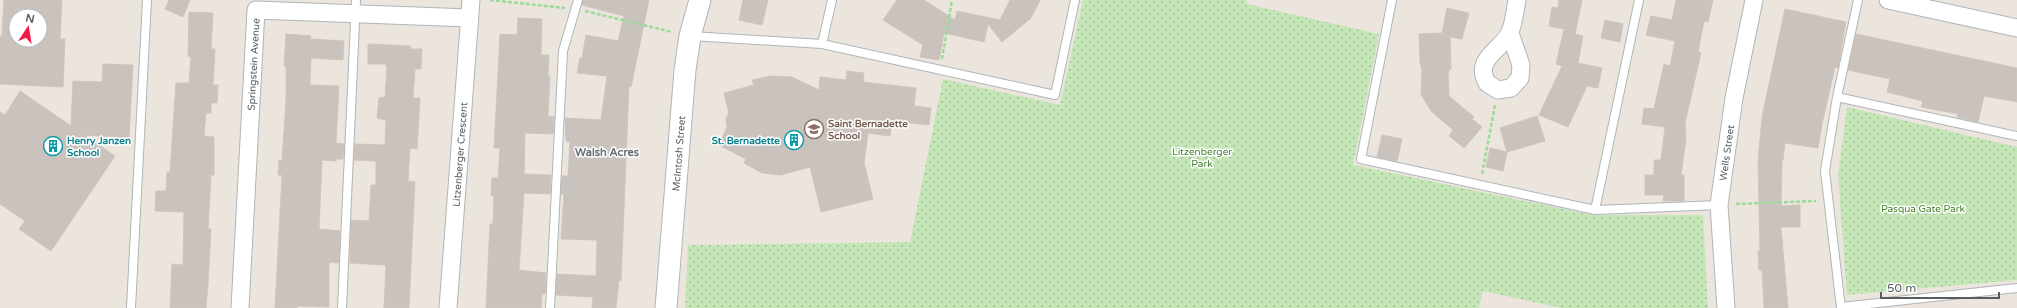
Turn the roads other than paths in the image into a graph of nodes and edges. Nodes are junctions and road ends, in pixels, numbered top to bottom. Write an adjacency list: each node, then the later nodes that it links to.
1 (147, 0): 25 (lane)
2 (470, 0): 14 (street, Litzenberger Crescent)
3 (578, 0): 29 (lane)
4 (700, 0): 17 (street, McIntosh Street)
5 (832, 0): 18 (lane)
6 (1075, 0): 18 (lane)
7 (1392, 0): 22 (lane)
8 (1516, 0): 16 (street)
9 (1639, 0): 22 (lane)
10 (1754, 0): 21 (street, Wells Street)
11 (1858, 0): 19 (lane)
12 (1888, 0): 15 (street)
13 (356, 7): 14 (street, Springstein Avenue); 26 (street, Springstein Avenue); 27 (lane)
14 (469, 18): 28 (street, Litzenberger Crescent)
15 (2017, 28)
16 (1510, 34): 16 (street)
17 (690, 36): 18 (lane); 30 (street, McIntosh Street)
18 (822, 44)
19 (1838, 97): 20 (lane); 24 (lane)
20 (2017, 136)
21 (1719, 205): 22 (lane); 31 (street, Wells Street)
22 (1595, 210)
23 (2017, 288): 24 (lane)
24 (1841, 307)
25 (131, 308)
26 (240, 308)
27 (342, 308)
28 (448, 308)
29 (550, 308)
30 (666, 308)
31 (1726, 308)

